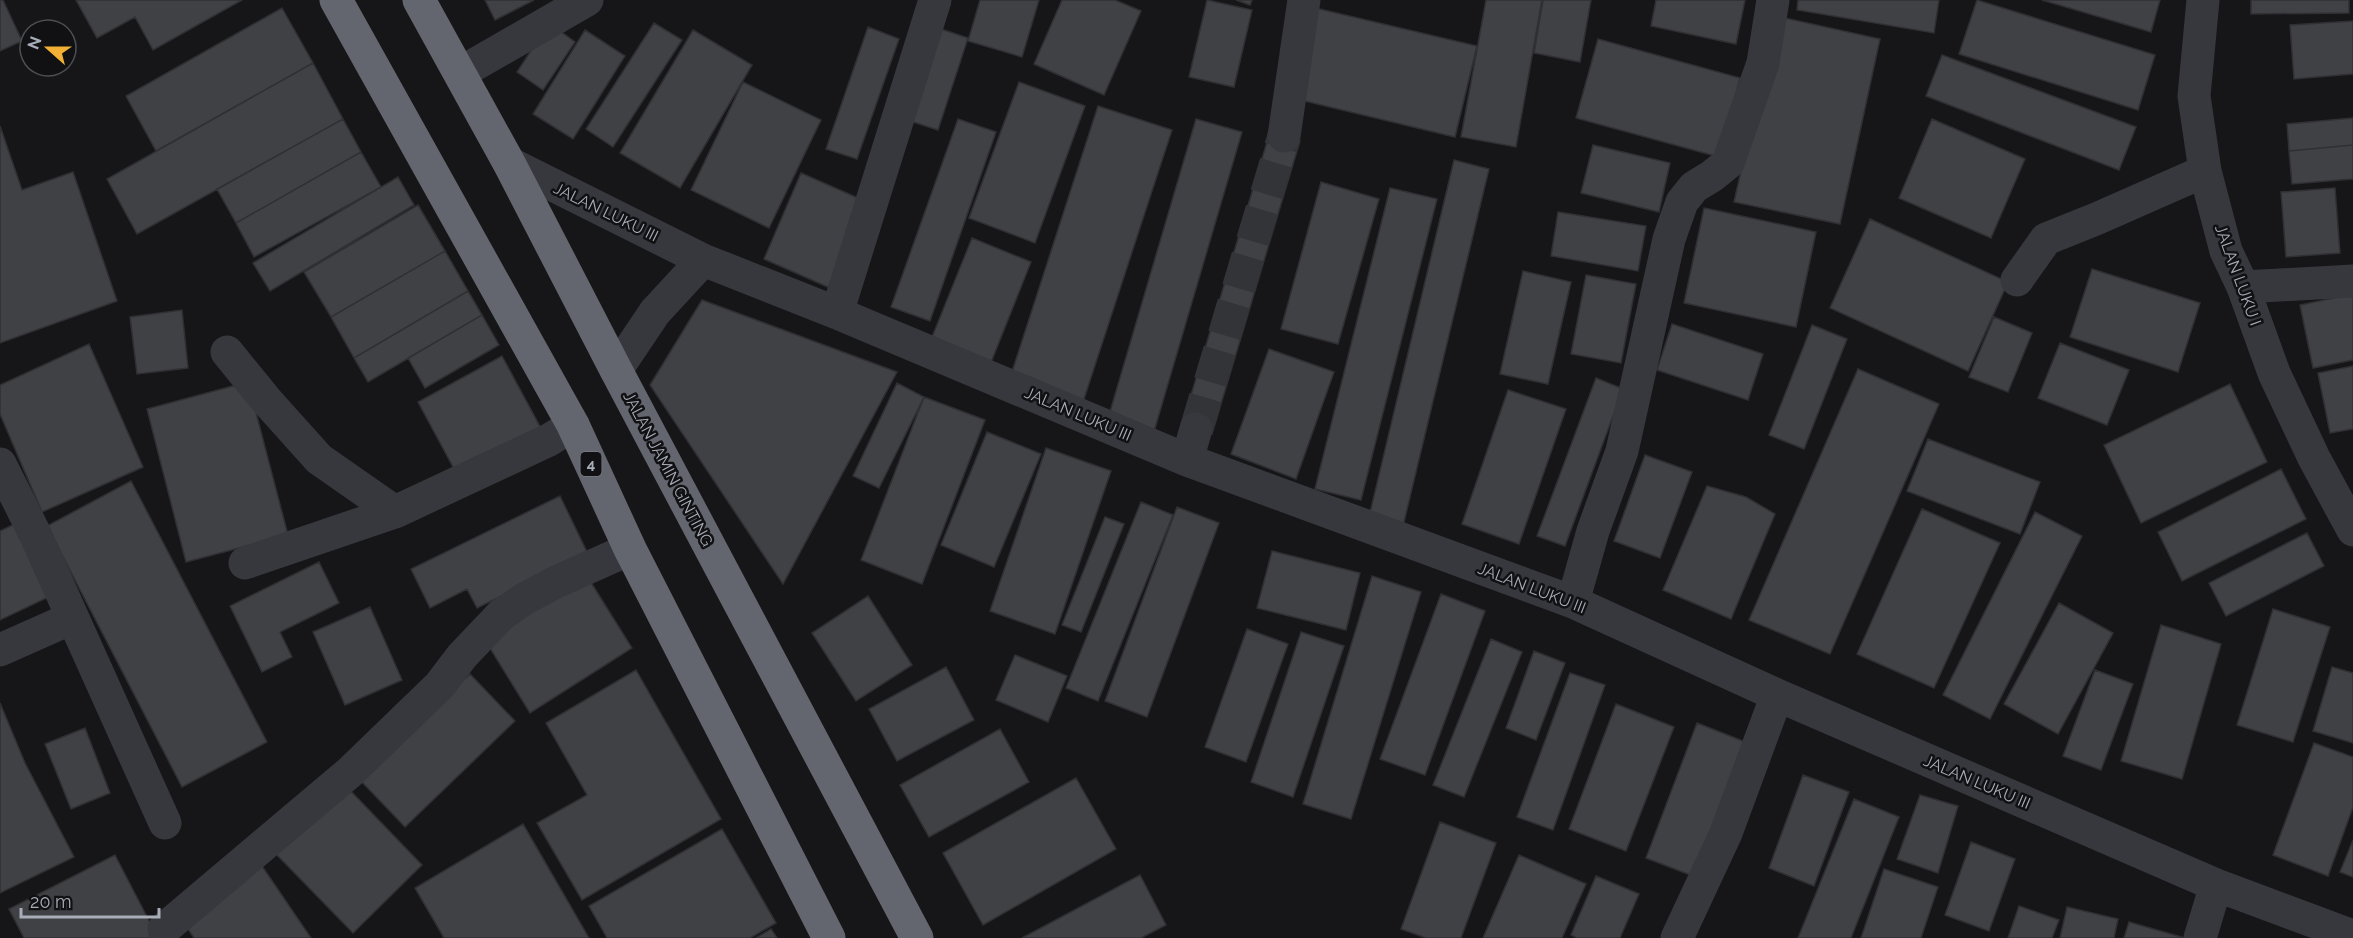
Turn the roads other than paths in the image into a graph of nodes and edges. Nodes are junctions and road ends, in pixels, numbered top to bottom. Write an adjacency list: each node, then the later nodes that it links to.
1 (336, 0): 19 (highway, 4)
2 (419, 0): 8 (highway, JALAN JAMIN GINTING)
3 (587, 0): 8 (street)
4 (935, 0): 16 (street)
5 (1304, 0): 9 (street)
6 (1773, 0): 27 (street)
7 (2203, 0): 11 (street, JALAN LUKU I)
8 (460, 73): 10 (highway, JALAN JAMIN GINTING)
9 (1284, 136)
10 (509, 163): 12 (street, JALAN LUKU III); 18 (highway, JALAN JAMIN GINTING)
11 (2205, 171): 13 (street); 15 (street, JALAN LUKU I)
12 (703, 260): 16 (street, JALAN LUKU III); 18 (street)
13 (2017, 280)
14 (2353, 280): 15 (street)
15 (2243, 287): 24 (street, JALAN LUKU I)
16 (837, 313): 21 (street, JALAN LUKU III)
17 (227, 352): 23 (street)
18 (616, 370): 36 (highway, JALAN JAMIN GINTING)
19 (573, 425): 23 (street); 25 (highway, 4)
20 (1196, 429): 21 (street)
21 (1187, 460): 27 (street, JALAN LUKU III)
22 (0, 464): 28 (street)
23 (395, 512): 26 (street)
24 (2353, 530)
25 (630, 549): 33 (street); 35 (highway, 4)
26 (245, 563)
27 (1573, 602): 30 (street, JALAN LUKU III)
28 (72, 618): 29 (street); 31 (street)
29 (0, 650)
30 (1777, 695): 32 (street, JALAN LUKU III); 37 (street)
31 (165, 824)
32 (2216, 885): 34 (street, JALAN LUKU III); 38 (street)
33 (164, 929)
34 (2353, 936)
35 (829, 938)
36 (917, 938)
37 (1677, 938)
38 (2200, 938)

